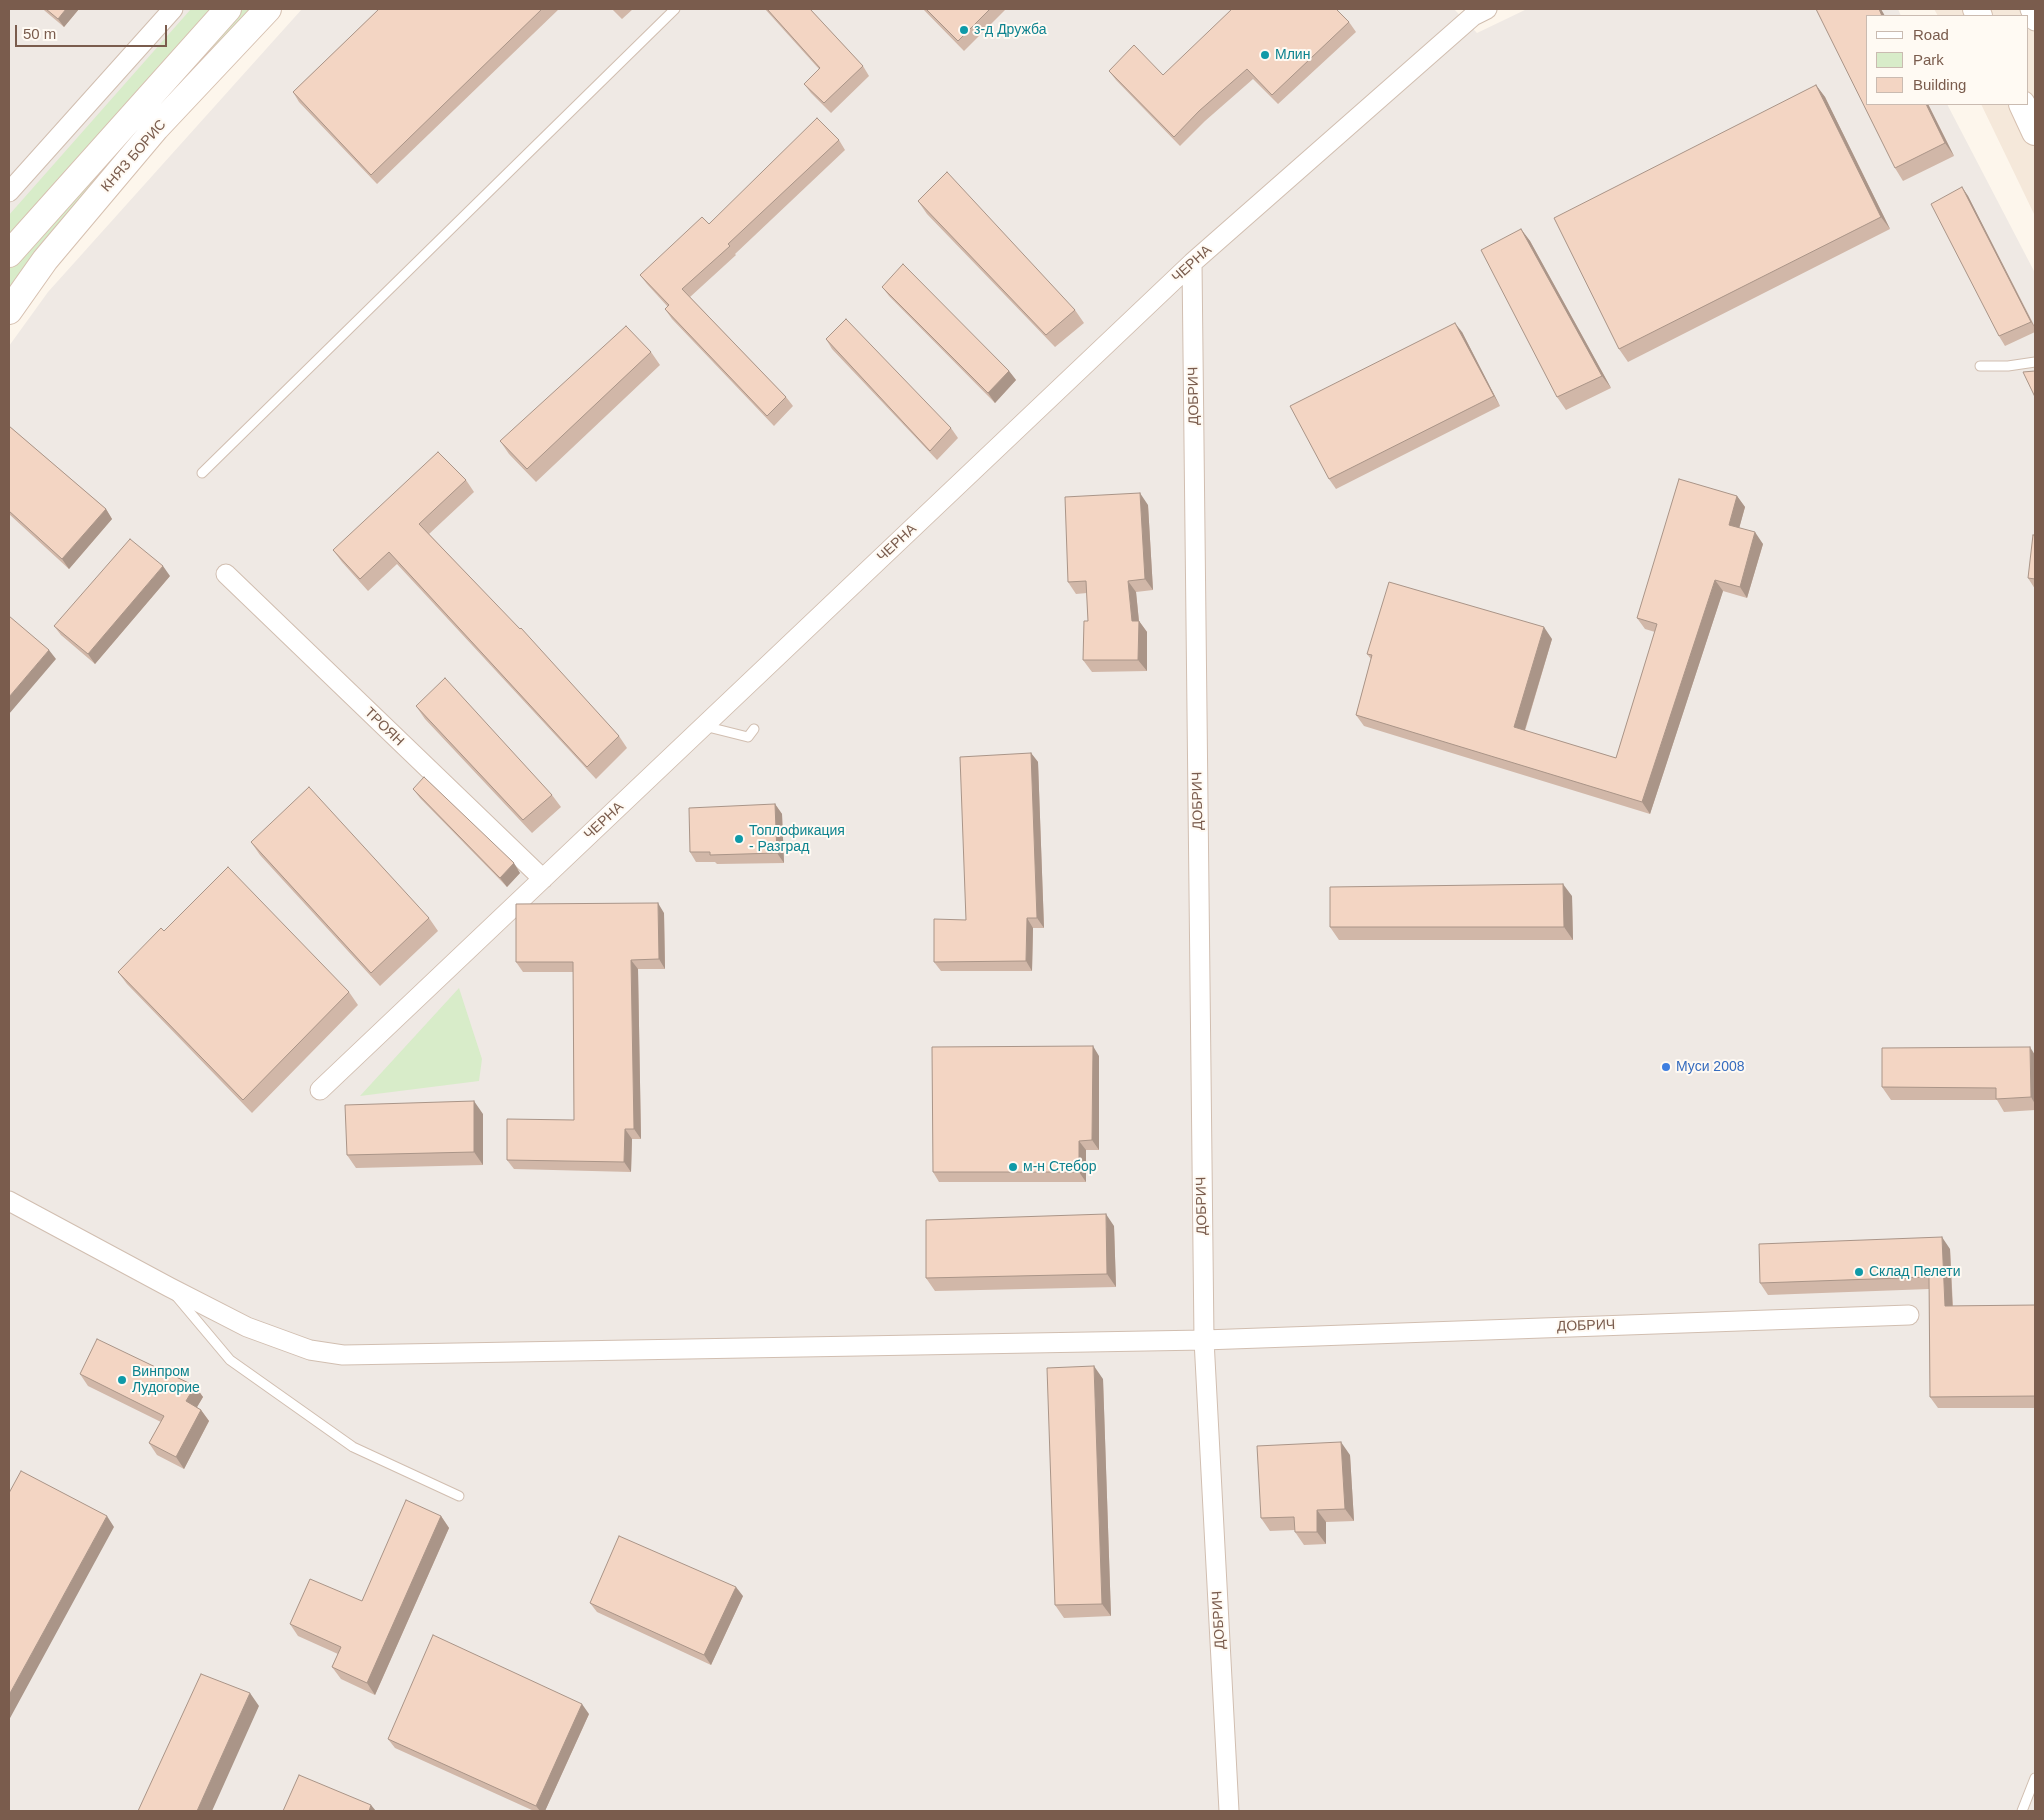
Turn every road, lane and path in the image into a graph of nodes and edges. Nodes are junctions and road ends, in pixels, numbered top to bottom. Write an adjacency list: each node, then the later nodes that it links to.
1 (172, 9): 10 (street)
2 (228, 9): 11 (street, КНЯЗ БОРИС)
3 (268, 9): 13 (street, КНЯЗ БОРИС)
4 (675, 9): 16 (lane)
5 (2030, 9): 7 (street)
6 (1475, 11): 12 (street, ЧЕРНА)
7 (2035, 21)
8 (2022, 105): 9 (street)
9 (2035, 132)
10 (9, 192)
11 (9, 254)
12 (1192, 263): 18 (street, ЧЕРНА); 25 (street, ДОБРИЧ)
13 (9, 311)
14 (2035, 362): 15 (lane)
15 (1980, 366)
16 (202, 473)
17 (226, 574): 20 (street, ТРОЯН)
18 (704, 726): 19 (lane); 20 (street, ЧЕРНА)
19 (754, 730)
20 (543, 879): 21 (street, ЧЕРНА)
21 (320, 1090)
22 (9, 1201): 23 (street)
23 (169, 1287): 25 (street); 26 (lane)
24 (1908, 1315): 25 (street, ДОБРИЧ)
25 (1204, 1340): 28 (street, ДОБРИЧ)
26 (459, 1496)
27 (2035, 1778): 29 (lane)
28 (1229, 1811)
29 (2022, 1811)

